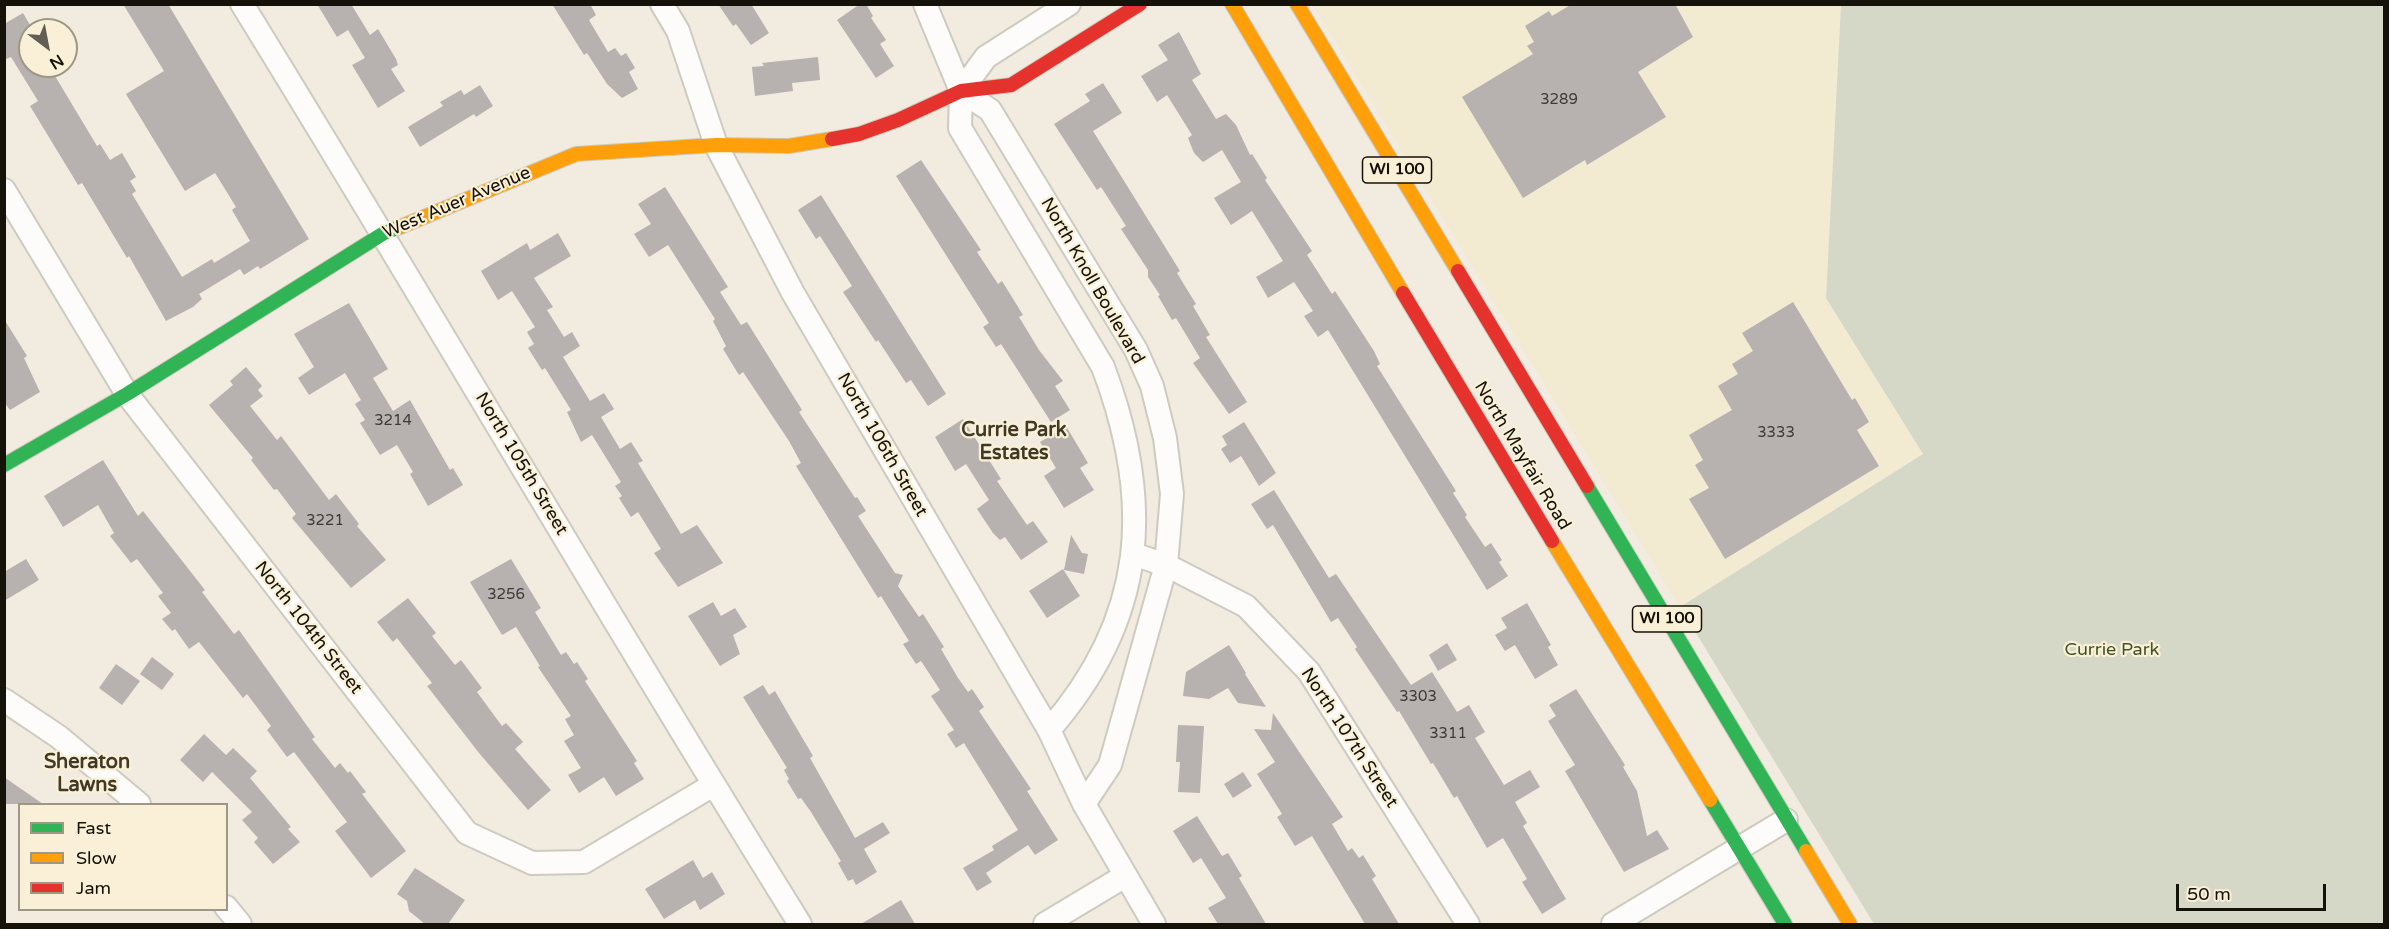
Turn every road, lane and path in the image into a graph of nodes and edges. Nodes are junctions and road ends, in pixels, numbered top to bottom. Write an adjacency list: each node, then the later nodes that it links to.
1 (242, 4): 11 (street, North 105th Street)
2 (662, 4): 9 (street, North 106th Street)
3 (925, 4): 8 (street, North Knoll Boulevard)
4 (1068, 4): 8 (street, West Auer Avenue)
5 (1140, 4): 8 (main road, West Auer Avenue)
6 (1232, 4): 22 (main road, North Mayfair Road / WI 100)
7 (1297, 4): 21 (main road, WI 100)
8 (961, 91): 9 (main road, West Auer Avenue); 14 (street, North Knoll Boulevard); 15 (street, North Knoll Boulevard)
9 (716, 145): 11 (main road, West Auer Avenue); 17 (street, North 106th Street)
10 (4, 190): 12 (street, North 104th Street)
11 (384, 233): 12 (main road, West Auer Avenue); 18 (street, North 105th Street)
12 (127, 394): 13 (main road, West Auer Avenue); 18 (street, North 104th Street)
13 (4, 465)
14 (1133, 554): 15 (street, North 107th Street); 17 (street, North Knoll Boulevard)
15 (1166, 565): 20 (street, North Knoll Boulevard); 29 (street, North 107th Street)
16 (4, 700): 19 (street)
17 (1049, 730): 20 (street, North 106th Street)
18 (712, 785): 26 (street, North 105th Street)
19 (138, 803)
20 (1084, 804): 23 (street, North 106th Street)
21 (1786, 820): 22 (street); 32 (main road, WI 100)
22 (1740, 850): 30 (street); 31 (main road, North Mayfair Road / WI 100)
23 (1125, 876): 27 (street); 28 (street)
24 (228, 909): 25 (street)
25 (240, 924)
26 (800, 924)
27 (1045, 924)
28 (1154, 924)
29 (1468, 924)
30 (1613, 924)
31 (1785, 924)
32 (1850, 924)

